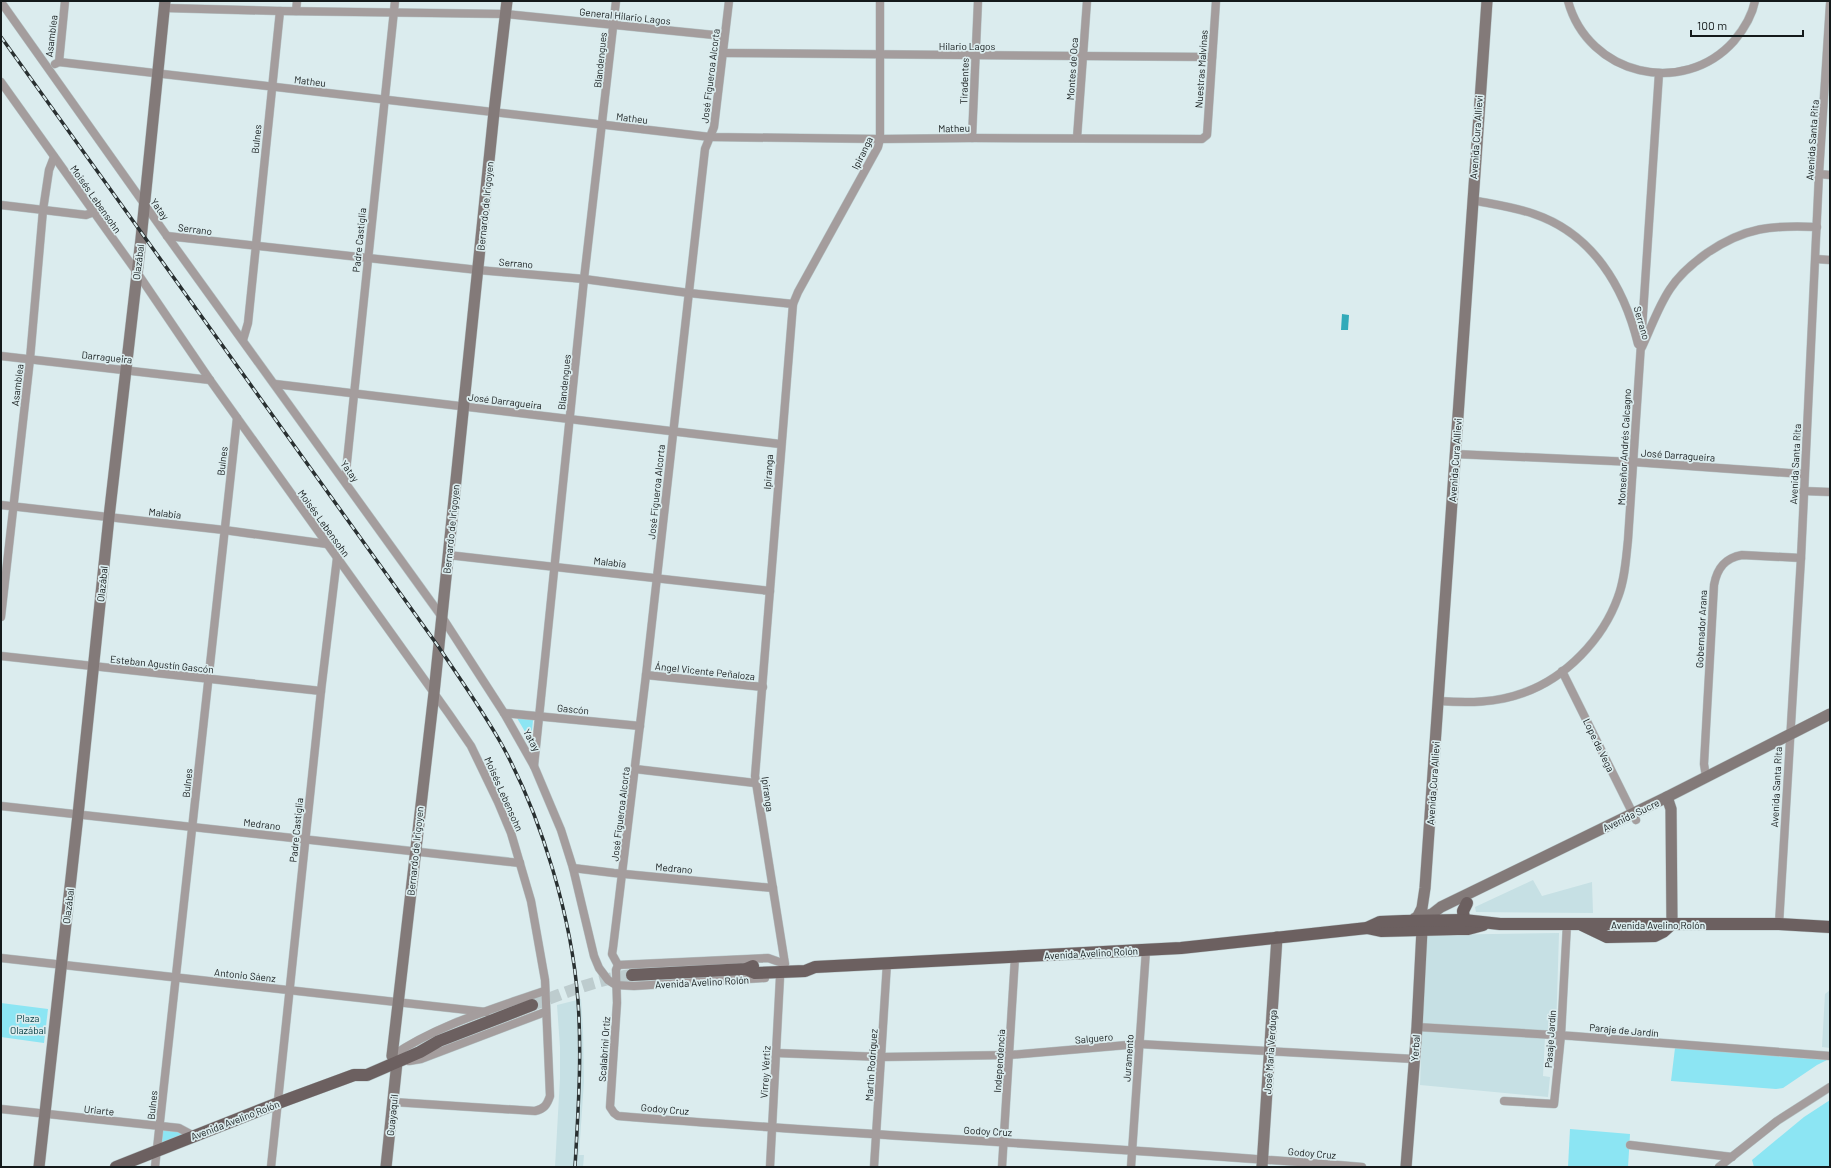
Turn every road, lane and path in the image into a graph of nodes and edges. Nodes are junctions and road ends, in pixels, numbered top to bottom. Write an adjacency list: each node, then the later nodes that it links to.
1 (65, 1): 29 (street, Asamblea)
2 (297, 1): 18 (street)
3 (395, 1): 19 (street, Padre Castiglia)
4 (507, 1): 20 (street, Bernardo de Irigoyen)
5 (616, 1): 22 (street, Blandengues)
6 (729, 1): 23 (street, José Figueroa Alcorta)
7 (880, 1): 25 (street, Ipiranga)
8 (978, 1): 27 (street, Tiradentes)
9 (1087, 1): 26 (street, Montes de Oca)
10 (1216, 1): 28 (street, Nuestras Malvinas)
11 (1487, 1): 47 (street, Avenida Cura Allievi)
12 (1568, 1): 32 (street)
13 (1755, 1): 32 (street)
14 (1, 2): 30 (street, Yatay)
15 (165, 4): 17 (street, General Hilario Lagos); 31 (street, Olazábal)
16 (1830, 4): 21 (street, Avenida Santa Rita)
17 (280, 11): 18 (street, General Hilario Lagos); 34 (street, Bulnes)
18 (296, 11): 19 (street, General Hilario Lagos)
19 (394, 13): 20 (street, General Hilario Lagos); 36 (street, Padre Castiglia)
20 (506, 14): 22 (street, General Hilario Lagos); 37 (street, Bernardo de Irigoyen)
21 (1830, 14): 35 (street, Avenida Santa Rita)
22 (614, 24): 23 (street, General Hilario Lagos); 38 (street, Blandengues)
23 (724, 36): 24 (street, José Figueroa Alcorta)
24 (722, 53): 25 (street, Hilario Lagos); 39 (street, José Figueroa Alcorta)
25 (880, 55): 27 (street, Hilario Lagos); 43 (street, Ipiranga)
26 (1083, 55): 27 (street, Hilario Lagos); 28 (street, Hilario Lagos); 41 (street, Montes de Oca)
27 (975, 56): 40 (street, Tiradentes)
28 (1212, 57): 42 (street, Nuestras Malvinas)
29 (59, 62): 30 (street, Asamblea); 31 (street, Matheu)
30 (49, 69): 48 (street, Yatay)
31 (158, 73): 34 (street, Matheu); 48 (street, Olazábal)
32 (1659, 73): 64 (street, Monseñor Andrés Calcagno)
33 (1, 82): 44 (street, Moisés Lebensohn)
34 (272, 86): 36 (street, Matheu); 54 (street, Bulnes)
35 (1827, 97): 45 (street, Avenida Santa Rita)
36 (385, 100): 37 (street, Matheu); 55 (street, Padre Castiglia)
37 (494, 112): 38 (street, Matheu); 58 (street, Bernardo de Irigoyen)
38 (602, 124): 39 (street, Matheu); 60 (street, Blandengues)
39 (710, 137): 43 (street, Matheu); 61 (street, José Figueroa Alcorta)
40 (972, 138): 41 (street, Matheu); 43 (street, Matheu)
41 (1077, 138): 42 (street, Matheu)
42 (1205, 138)
43 (880, 139): 62 (street, Ipiranga)
44 (54, 157): 50 (street, Asamblea); 51 (street, Moisés Lebensohn)
45 (1819, 174): 46 (street); 52 (street, Avenida Santa Rita)
46 (1830, 174)
47 (1472, 200): 64 (street, Serrano); 76 (street, Avenida Cura Allievi)
48 (144, 204): 53 (street, Yatay); 59 (street, Olazábal)
49 (1, 205): 50 (street)
50 (43, 210): 51 (street); 66 (street, Asamblea)
51 (94, 212): 59 (street, Moisés Lebensohn)
52 (1818, 226): 56 (street, Avenida Santa Rita); 64 (street, Serrano)
53 (167, 236): 54 (street, Serrano); 63 (street, Yatay)
54 (255, 246): 55 (street, Serrano); 63 (street, Bulnes)
55 (368, 258): 58 (street, Serrano); 70 (street, Padre Castiglia)
56 (1816, 259): 57 (street); 78 (street, Avenida Santa Rita)
57 (1830, 260)
58 (478, 270): 60 (street, Serrano); 71 (street, Bernardo de Irigoyen)
59 (136, 271): 67 (street, Olazábal); 68 (street, Moisés Lebensohn)
60 (584, 279): 61 (street, Serrano); 73 (street, Blandengues)
61 (689, 293): 62 (street, Serrano); 74 (street, José Figueroa Alcorta)
62 (792, 304): 75 (street, Ipiranga)
63 (243, 340): 69 (street, Yatay)
64 (1640, 353): 77 (street, Monseñor Andrés Calcagno)
65 (1, 356): 66 (street, Darragueira)
66 (30, 359): 67 (street, Darragueira); 83 (street, Asamblea)
67 (126, 369): 68 (street, Darragueira); 84 (street, Olazábal)
68 (210, 380): 72 (street, Moisés Lebensohn)
69 (275, 384): 70 (street, José Darragueira); 79 (street, Yatay)
70 (354, 393): 71 (street, José Darragueira); 79 (street, Padre Castiglia)
71 (463, 406): 73 (street, José Darragueira); 87 (street, Bernardo de Irigoyen)
72 (237, 418): 85 (street, Bulnes); 86 (street, Moisés Lebensohn)
73 (570, 418): 74 (street, José Darragueira); 90 (street, Blandengues)
74 (672, 432): 75 (street, José Darragueira); 91 (street, José Figueroa Alcorta)
75 (780, 444): 92 (street, Ipiranga)
76 (1455, 454): 77 (street, José Darragueira); 103 (street, Avenida Cura Allievi)
77 (1633, 462): 78 (street, José Darragueira); 97 (street, Monseñor Andrés Calcagno)
78 (1804, 474): 80 (street, Avenida Santa Rita)
79 (345, 481): 94 (street, Yatay)
80 (1803, 491): 81 (street); 89 (street, Avenida Santa Rita)
81 (1830, 492)
82 (1, 505): 83 (street, Malabia)
83 (12, 506): 84 (street, Malabia); 93 (street, Asamblea)
84 (109, 517): 85 (street, Malabia); 96 (street, Olazábal)
85 (224, 530): 86 (street, Malabia); 99 (street, Bulnes)
86 (327, 544): 88 (street, Moisés Lebensohn)
87 (448, 555): 90 (street, Malabia); 94 (street, Bernardo de Irigoyen)
88 (337, 558): 101 (street, Padre Castiglia); 102 (street, Moisés Lebensohn)
89 (1801, 558): 109 (street, Avenida Santa Rita); 112 (street, Gobernador Arana)
90 (555, 566): 91 (street, Malabia); 106 (street, Blandengues)
91 (657, 577): 92 (street, Malabia); 98 (street, José Figueroa Alcorta)
92 (770, 591): 100 (street, Ipiranga)
93 (1, 617)
94 (442, 617): 102 (street, Bernardo de Irigoyen); 104 (street, Yatay)
95 (1, 656): 96 (street, Esteban Agustín Gascón)
96 (93, 667): 99 (street, Esteban Agustín Gascón); 116 (street, Olazábal)
97 (1562, 671): 103 (street, Monseñor Andrés Calcagno); 117 (street, Lope de Vega)
98 (646, 675): 100 (street, Ángel Vicente Peñaloza); 108 (street, José Figueroa Alcorta)
99 (208, 680): 101 (street, Esteban Agustín Gascón); 118 (street, Bulnes)
100 (763, 687): 113 (street, Ipiranga)
101 (321, 692): 119 (street, Padre Castiglia)
102 (434, 693): 120 (street, Bernardo de Irigoyen); 121 (street, Moisés Lebensohn)
103 (1440, 701): 125 (street, Avenida Cura Allievi)
104 (504, 713): 106 (street, Gascón); 110 (street, Yatay)
105 (1830, 714): 109 (street, Avenida Sucre)
106 (538, 716): 108 (street, Gascón); 110 (street, Blandengues)
107 (1830, 721): 109 (street, Avenida Sucre)
108 (640, 726): 111 (street, José Figueroa Alcorta)
109 (1789, 738): 112 (street, Avenida Sucre); 114 (street, Avenida Sucre); 136 (street, Avenida Santa Rita)
110 (534, 766): 122 (street, Yatay)
111 (635, 769): 113 (street); 123 (street, José Figueroa Alcorta)
112 (1706, 777): 114 (street, Avenida Sucre)
113 (756, 783): 124 (street, Ipiranga)
114 (1669, 800): 117 (street, Avenida Sucre); 135 (street)
115 (1, 806): 116 (street, Medrano)
116 (78, 815): 118 (street, Medrano); 146 (street, Olazábal)
117 (1634, 817): 127 (street, Avenida Sucre); 128 (street, Avenida Sucre)
118 (193, 826): 119 (street, Medrano); 149 (street, Bulnes)
119 (305, 839): 120 (street, Medrano); 151 (street, Padre Castiglia)
120 (416, 851): 121 (street, Medrano); 153 (street, Bernardo de Irigoyen)
121 (520, 863): 152 (street, Moisés Lebensohn)
122 (573, 868): 123 (street, Medrano); 150 (street, Yatay)
123 (622, 874): 124 (street, Medrano); 145 (street, José Figueroa Alcorta)
124 (773, 888): 147 (street, Ipiranga)
125 (1425, 891): 126 (street, Avenida Cura Allievi); 128 (street)
126 (1423, 903): 129 (street); 130 (street, Avenida Cura Allievi)
127 (1467, 903): 129 (street, Avenida Sucre); 131 (main road)
128 (1442, 907): 129 (street, Avenida Sucre)
129 (1432, 914): 130 (street, Avenida Sucre)
130 (1417, 918): 132 (street, Avenida Sucre)
131 (1464, 920): 132 (main road, Avenida Avelino Rolón); 133 (main road, Avenida Avelino Rolón)
132 (1404, 921): 138 (main road, Avenida Avelino Rolón)
133 (1486, 924): 134 (main road, Avenida Avelino Rolón); 139 (main road, Avenida Avelino Rolón)
134 (1567, 924): 135 (main road, Avenida Avelino Rolón); 158 (street, Pasaje Jardín)
135 (1672, 924): 136 (main road, Avenida Avelino Rolón)
136 (1779, 924): 137 (main road, Avenida Avelino Rolón)
137 (1830, 927)
138 (1367, 928): 139 (main road, Avenida Avelino Rolón); 140 (main road, Avenida Avelino Rolón)
139 (1422, 930): 157 (street, Yerbal)
140 (1277, 938): 141 (main road, Avenida Avelino Rolón); 160 (street, José Maria Verduga)
141 (1146, 950): 142 (main road, Avenida Avelino Rolón); 159 (street, Juramento)
142 (1015, 957): 144 (main road, Avenida Avelino Rolón); 162 (street, Independencia)
143 (1, 958): 146 (street, Antonio Sáenz)
144 (887, 963): 147 (main road, Avenida Avelino Rolón); 163 (street, Martín Rodríguez)
145 (618, 965): 147 (street, Avenida Avelino Rolón); 150 (street, José Figueroa Alcorta)
146 (61, 966): 149 (street, Antonio Sáenz); 173 (street, Olazábal)
147 (783, 971): 148 (main road, Avenida Avelino Rolón); 150 (street, Avenida Avelino Rolón); 161 (street, Virrey Vértiz)
148 (632, 976)
149 (176, 978): 151 (street, Antonio Sáenz); 174 (street, Bulnes)
150 (616, 984): 172 (street, Scalabrini Ortíz)
151 (290, 990): 153 (street, Antonio Sáenz); 170 (street, Padre Castiglia)
152 (544, 992): 155 (street, Avenida Avelino Rolón); 156 (street, Moisés Lebensohn)
153 (398, 1002): 155 (street, Antonio Sáenz); 165 (street, Bernardo de Irigoyen)
154 (532, 1005): 165 (main road, Avenida Avelino Rolón)
155 (486, 1012): 165 (street, Avenida Avelino Rolón)
156 (545, 1012): 165 (street, Avenida Avelino Rolón); 168 (street, Moisés Lebensohn)
157 (1417, 1027): 158 (street, Paraje de Jardín); 166 (street, Yerbal)
158 (1561, 1035): 164 (street, Paraje de Jardín); 169 (street, Pasaje Jardín)
159 (1139, 1044): 160 (street, Salguero); 162 (street, Salguero); 181 (street, Juramento)
160 (1270, 1051): 166 (street, Salguero); 183 (street, José Maria Verduga)
161 (776, 1053): 163 (street, Salguero); 175 (street, Virrey Vértiz)
162 (1009, 1055): 163 (street, Salguero); 178 (street, Independencia)
163 (882, 1056): 176 (street, Martín Rodríguez)
164 (1830, 1056)
165 (395, 1059): 168 (street, Guayaquil); 170 (main road, Avenida Avelino Rolón)
166 (1414, 1059): 194 (street, Yerbal)
167 (1830, 1087): 182 (street)
168 (393, 1102): 188 (street, Guayaquil)
169 (1504, 1102)
170 (278, 1103): 177 (main road, Avenida Avelino Rolón); 187 (street, Padre Castiglia)
171 (1, 1109): 173 (street, Uriarte)
172 (614, 1113): 175 (street, Godoy Cruz)
173 (45, 1114): 174 (street, Uriarte); 184 (street, Olazábal)
174 (160, 1126): 177 (street, Uriarte); 180 (street, Bulnes)
175 (772, 1128): 176 (street, Godoy Cruz); 189 (street, Virrey Vértiz)
176 (876, 1134): 178 (street, Godoy Cruz); 190 (street, Martín Rodríguez)
177 (194, 1136): 180 (main road, Avenida Avelino Rolón)
178 (1003, 1142): 181 (street, Godoy Cruz); 191 (street, Independencia)
179 (1630, 1145): 182 (street)
180 (157, 1150): 185 (main road, Avenida Avelino Rolón); 186 (street, Bulnes)
181 (1132, 1151): 183 (street, Godoy Cruz); 192 (street, Juramento)
182 (1732, 1157): 195 (street)
183 (1262, 1163): 193 (street, Godoy Cruz)
184 (39, 1167)
185 (116, 1167)
186 (155, 1167)
187 (271, 1167)
188 (386, 1167)
189 (770, 1167)
190 (874, 1167)
191 (1002, 1167)
192 (1131, 1167)
193 (1362, 1167)
194 (1406, 1167)
195 (1719, 1167)

